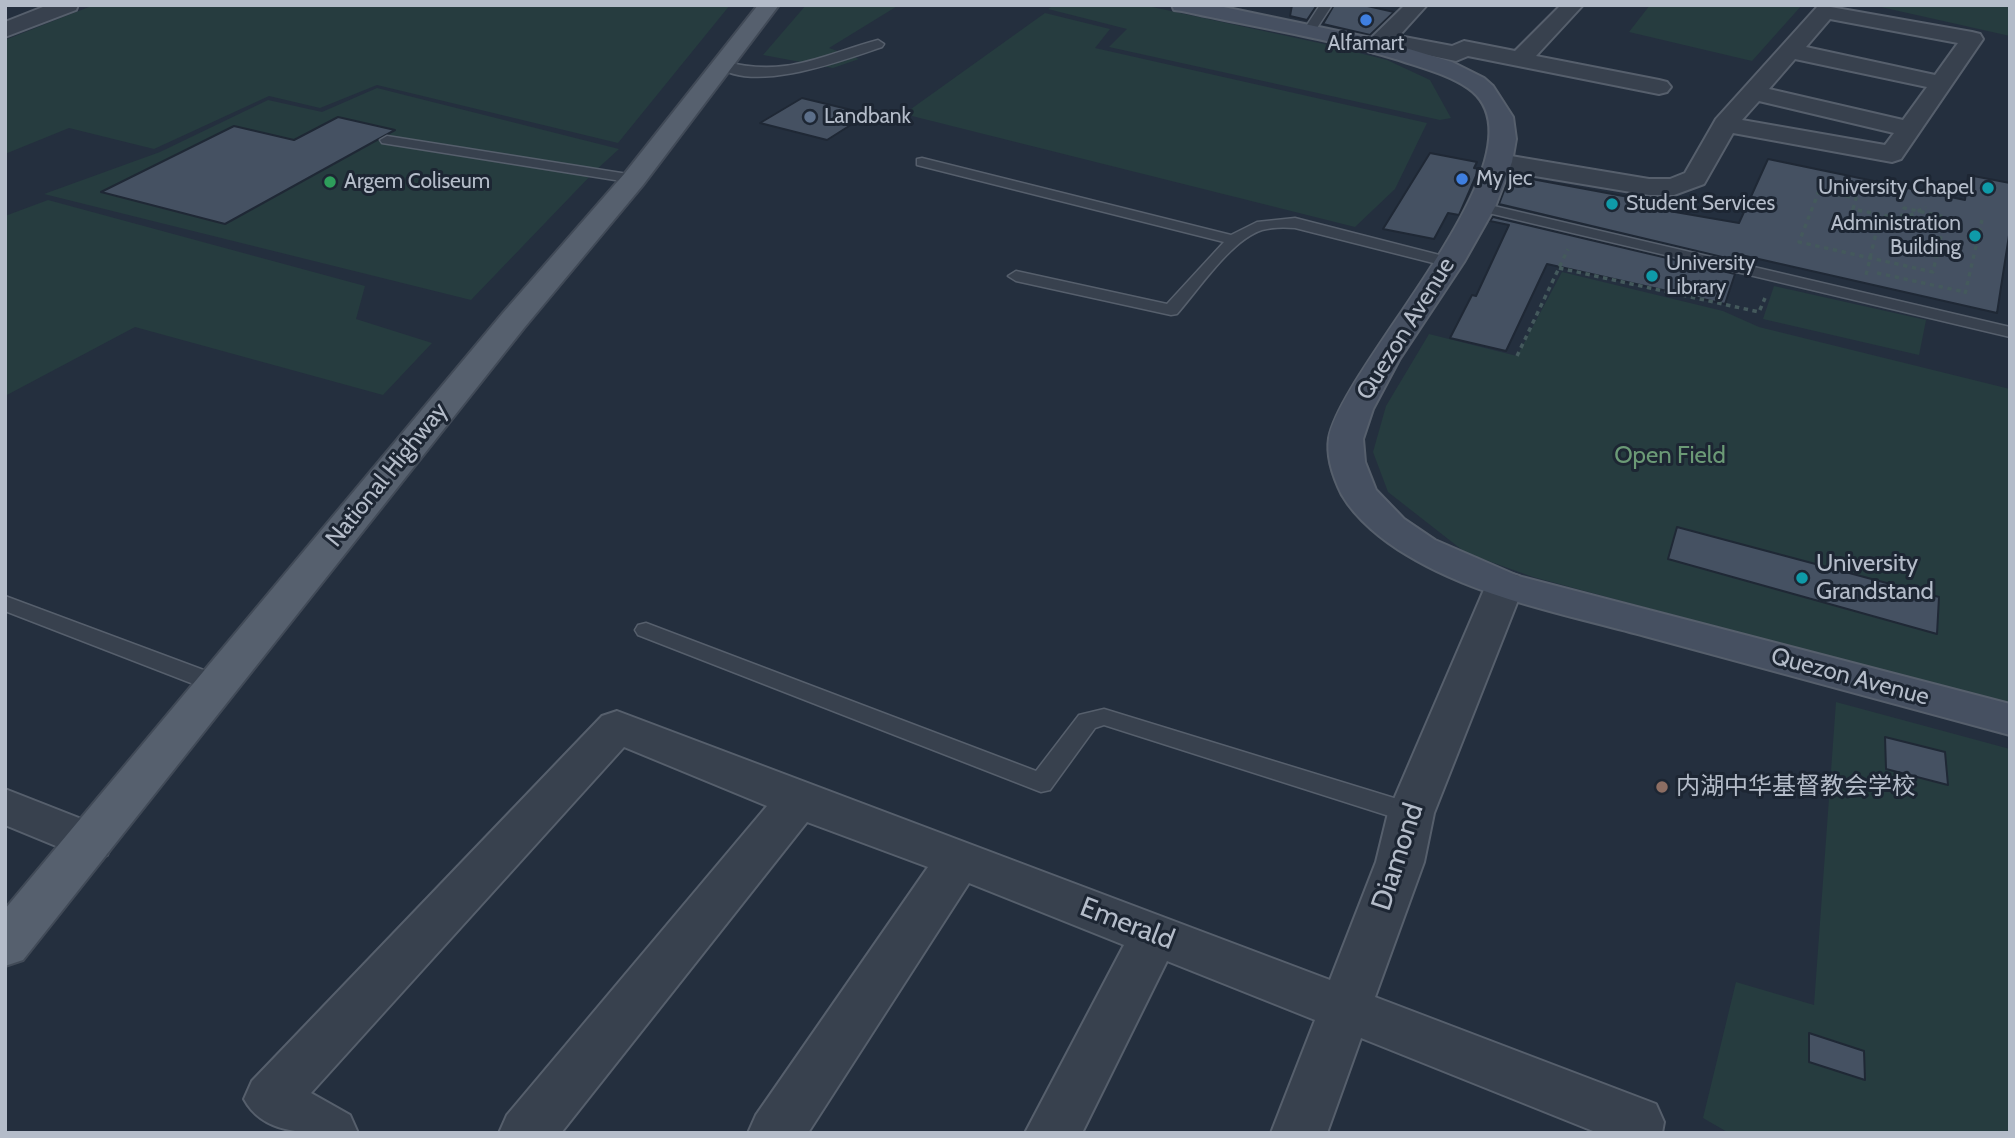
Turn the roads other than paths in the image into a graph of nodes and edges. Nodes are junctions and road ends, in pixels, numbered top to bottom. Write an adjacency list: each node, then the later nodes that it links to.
1 (769, 5): 12 (main road, National Highway)
2 (1182, 5): 6 (main road, Quezon Avenue)
3 (1417, 5): 8 (street)
4 (1573, 5): 11 (street)
5 (58, 6): 7 (street)
6 (1317, 18): 8 (main road, Quezon Avenue)
7 (5, 30)
8 (1379, 42): 11 (street); 24 (main road, Quezon Avenue)
9 (878, 44): 12 (lane)
10 (1790, 51): 13 (street); 15 (street); 15 (street)
11 (1520, 59): 16 (street)
12 (722, 65): 25 (main road, National Highway)
13 (1772, 72): 14 (street); 17 (street)
14 (1798, 78)
15 (1942, 83): 19 (street)
16 (1659, 87)
17 (1755, 93): 20 (street); 21 (street)
18 (1899, 100): 19 (street)
19 (1924, 106): 21 (street)
20 (1725, 124): 21 (street); 24 (street)
21 (1909, 129)
22 (387, 140): 25 (lane)
23 (922, 162): 27 (lane)
24 (1499, 162): 26 (main road, Quezon Avenue)
25 (634, 179): 34 (main road, National Highway)
26 (1481, 207): 28 (main road, Quezon Avenue); 30 (lane)
27 (1234, 240): 28 (lane); 29 (lane)
28 (1449, 262): 31 (main road, Quezon Avenue)
29 (1016, 276)
30 (2010, 332)
31 (1505, 585): 35 (main road, Quezon Avenue); 38 (street, Diamond)
32 (5, 603): 34 (lane)
33 (646, 630): 38 (lane)
34 (217, 684): 39 (main road, National Highway)
35 (2010, 720)
36 (798, 800): 40 (street, Emerald); 45 (street, Emerald); 46 (street)
37 (5, 806): 39 (street)
38 (1411, 813): 43 (street, Diamond)
39 (90, 842): 42 (main road, National Highway)
40 (959, 859): 41 (street, Emerald); 47 (street)
41 (1155, 935): 43 (street, Emerald); 48 (street)
42 (5, 945)
43 (1345, 1011): 44 (street, Emerald); 49 (street, Diamond)
44 (1635, 1128)
45 (330, 1133)
46 (527, 1133)
47 (776, 1133)
48 (1053, 1133)
49 (1299, 1133)

